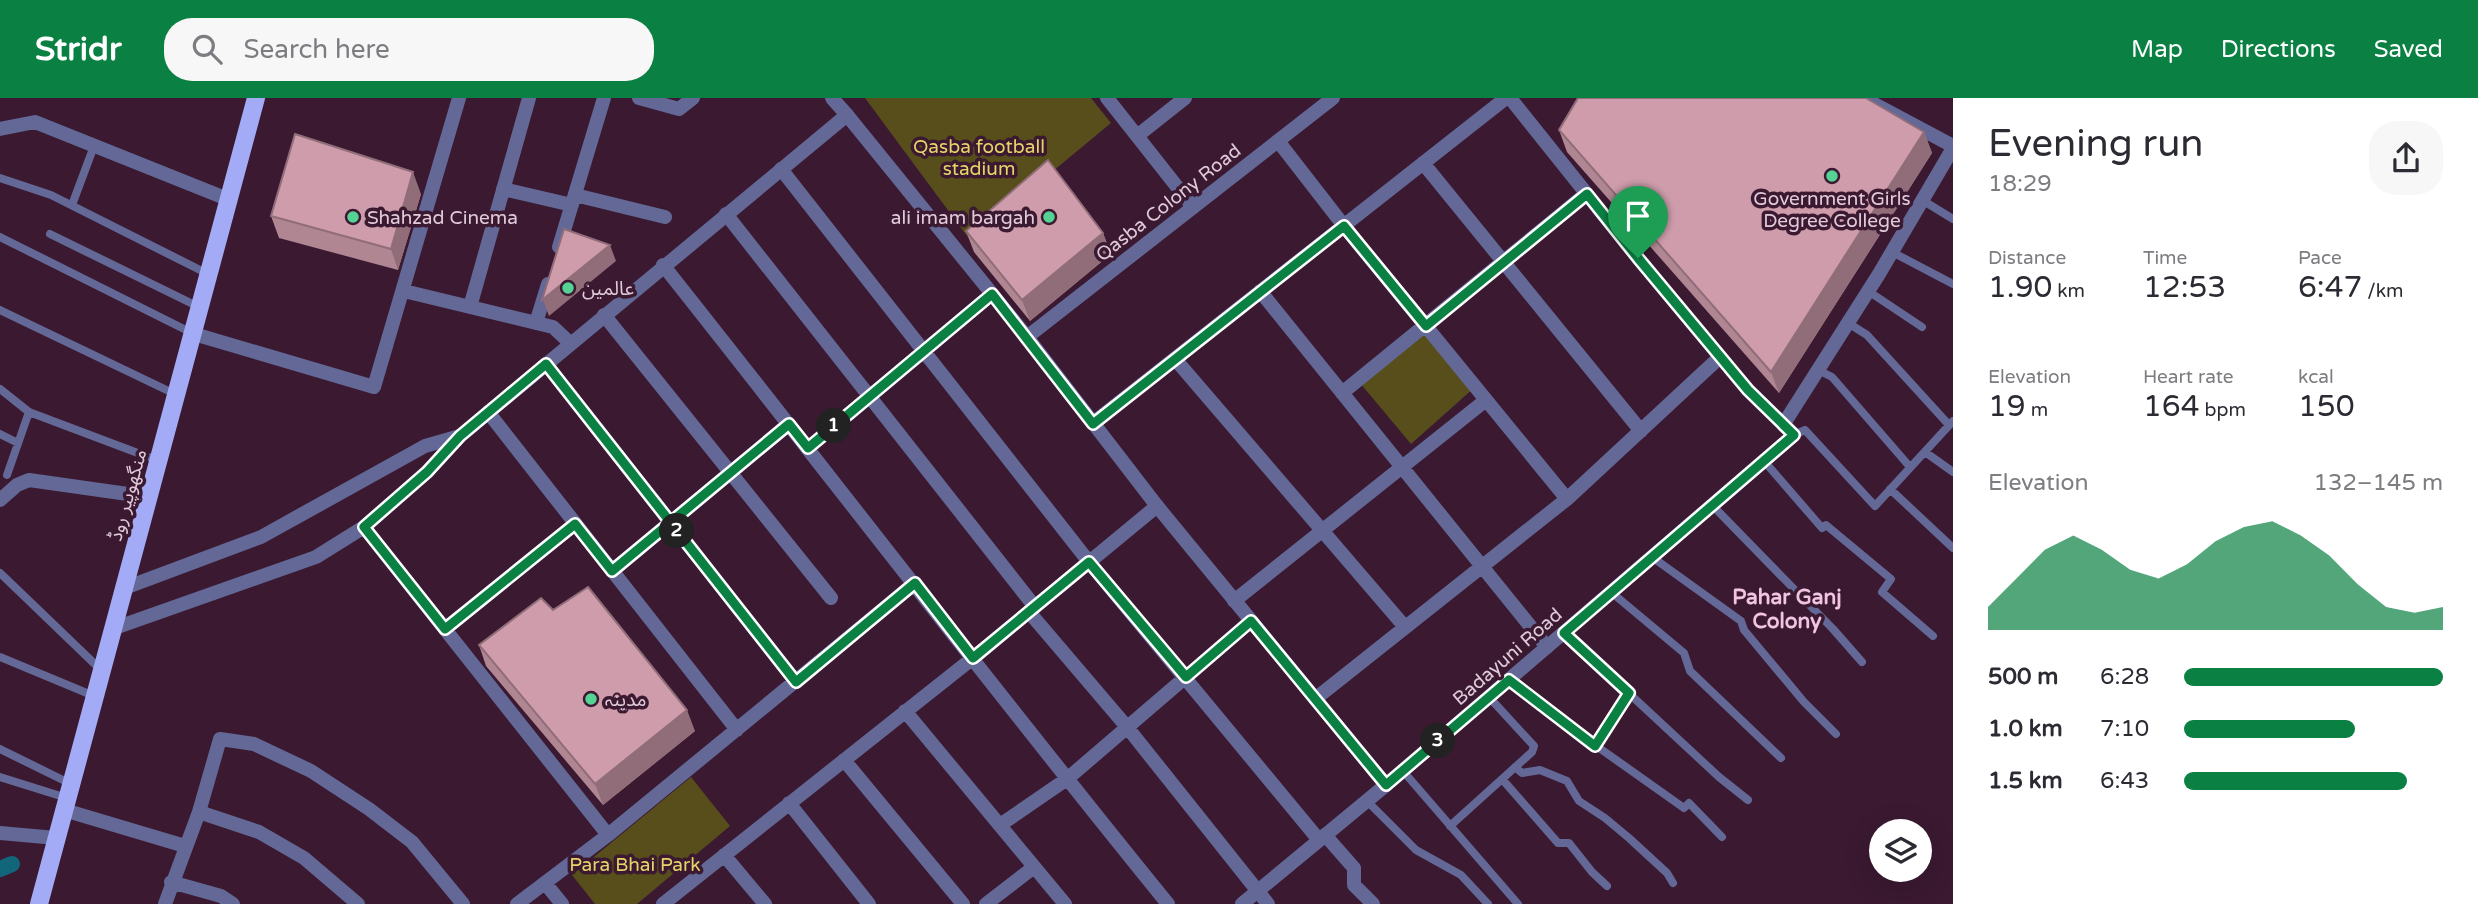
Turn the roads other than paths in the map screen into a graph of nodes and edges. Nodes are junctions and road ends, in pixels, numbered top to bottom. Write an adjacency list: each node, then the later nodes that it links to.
1 (256, 98): 24 (main road, منگھوپیر روڈ)
2 (459, 98): 40 (street)
3 (529, 98): 22 (street)
4 (604, 98): 25 (street)
5 (639, 98): 6 (street)
6 (693, 98)
7 (832, 98): 13 (street)
8 (1107, 98): 15 (street)
9 (1185, 98): 15 (street)
10 (1333, 98): 16 (street, Qasba Colony Road)
11 (1508, 98): 19 (street); 23 (street)
12 (1864, 98): 18 (street)
13 (847, 115): 20 (street); 43 (street)
14 (0, 129): 17 (street)
15 (1137, 136): 28 (street)
16 (1278, 141): 28 (street, Qasba Colony Road); 32 (street)
17 (94, 146): 24 (street); 27 (lane)
18 (1953, 148): 26 (street, Badayuni Road)
19 (1423, 163): 32 (street); 36 (street)
20 (781, 169): 29 (street); 55 (street)
21 (0, 178): 27 (lane)
22 (503, 189): 25 (street); 44 (street)
23 (1587, 194): 36 (street); 56 (street)
24 (230, 200): 38 (main road, منگھوپیر روڈ)
25 (573, 200): 30 (street); 48 (street)
26 (1922, 200): 31 (lane); 35 (street, Badayuni Road)
27 (72, 205): 38 (lane)
28 (1193, 207): 53 (street, Qasba Colony Road)
29 (726, 214): 37 (street); 63 (street)
30 (665, 217)
31 (1953, 219)
32 (1344, 226): 42 (street); 50 (street)
33 (50, 234): 45 (lane)
34 (0, 237): 52 (lane)
35 (1892, 252): 39 (lane); 41 (street, Badayuni Road)
36 (1503, 261): 50 (street); 71 (street)
37 (663, 265): 47 (street); 68 (street)
38 (210, 275): 45 (main road, منگھوپیر روڈ)
39 (1953, 284)
40 (404, 290): 44 (street); 52 (street)
41 (1868, 291): 49 (street, Badayuni Road); 51 (lane)
42 (1260, 292): 57 (street); 61 (street)
43 (992, 294): 53 (street); 55 (street)
44 (470, 307): 48 (street)
45 (201, 309): 52 (main road, منگھوپیر روڈ)
46 (0, 310): 62 (lane)
47 (604, 315): 54 (street); 81 (street)
48 (536, 323): 54 (street)
49 (1848, 323): 59 (street, Badayuni Road); 67 (lane)
50 (1426, 326): 61 (street); 64 (street)
51 (1922, 327)
52 (194, 334): 62 (main road, منگھوپیر روڈ)
53 (1027, 337): 69 (street)
54 (570, 343): 58 (street)
55 (924, 351): 63 (street); 96 (street)
56 (1720, 357): 70 (street); 71 (street)
57 (1175, 359): 69 (street); 93 (street)
58 (546, 364): 66 (street); 90 (street)
59 (1818, 370): 70 (street, Badayuni Road); 80 (lane)
60 (0, 389): 65 (lane)
61 (1342, 393): 79 (street)
62 (177, 395): 77 (main road, منگھوپیر روڈ)
63 (870, 397): 75 (street); 105 (street)
64 (1486, 400): 79 (street); 86 (street)
65 (29, 412): 74 (lane); 77 (lane)
66 (488, 412): 73 (street); 91 (street)
67 (1951, 423): 76 (lane)
68 (789, 424): 75 (street); 81 (street)
69 (1093, 424): 89 (street)
70 (1789, 430): 78 (street, Badayuni Road); 84 (lane)
71 (1641, 431): 86 (street)
72 (0, 434): 74 (lane)
73 (460, 436): 92 (street); 101 (street)
74 (18, 443): 83 (lane)
75 (808, 448): 100 (street)
76 (1925, 452): 80 (lane); 82 (lane)
77 (159, 461): 85 (main road, منگھوپیر روڈ)
78 (1764, 461): 88 (street, Badayuni Road); 111 (lane)
79 (1402, 467): 93 (street); 97 (street)
80 (1910, 467): 84 (lane)
81 (731, 472): 90 (street); 103 (street)
82 (1953, 472)
83 (8, 478): 85 (street); 87 (street)
84 (1890, 489): 94 (lane)
85 (149, 497): 101 (main road, منگھوپیر روڈ)
86 (1567, 499): 97 (street)
87 (0, 500)
88 (1712, 505): 95 (street, Badayuni Road); 115 (lane)
89 (1157, 506): 96 (street); 104 (street)
90 (671, 522): 98 (street); 119 (street)
91 (575, 524): 98 (street); 109 (street)
92 (364, 527): 108 (street); 109 (street)
93 (1321, 530): 104 (street); 107 (street)
94 (1953, 548)
95 (1652, 557): 102 (street, Badayuni Road); 127 (lane)
96 (1089, 562): 105 (street); 117 (street)
97 (1482, 566): 107 (street); 112 (street)
98 (612, 571): 126 (street)
99 (0, 573): 116 (lane)
100 (915, 583): 114 (street); 119 (street)
101 (122, 589): 108 (main road, منگھوپیر روڈ)
102 (1611, 592): 110 (street, Badayuni Road); 130 (lane)
103 (831, 597)
104 (1234, 601): 106 (street)
105 (1032, 609): 114 (street); 125 (street)
106 (1251, 621): 117 (street); 123 (street)
107 (1405, 628): 123 (street)
108 (112, 629): 116 (main road, منگھوپیر روڈ)
109 (445, 629): 146 (street)
110 (1564, 633): 112 (street, Badayuni Road); 120 (lane)
111 (1933, 636)
112 (1547, 647): 118 (street, Badayuni Road)
113 (0, 657): 121 (lane)
114 (973, 658): 124 (street); 135 (street)
115 (1862, 662)
116 (101, 670): 121 (main road, منگھوپیر روڈ)
117 (1186, 677): 125 (street); 149 (street)
118 (1509, 680): 122 (street, Badayuni Road); 128 (lane)
119 (796, 682): 126 (street)
120 (1629, 693): 128 (lane); 139 (lane)
121 (94, 696): 138 (main road, منگھوپیر روڈ)
122 (1489, 697): 132 (lane); 133 (street, Badayuni Road)
123 (1315, 699): 137 (street)
124 (905, 711): 131 (street); 143 (street)
125 (1127, 727): 135 (street); 157 (street)
126 (737, 730): 146 (street)
127 (1836, 734)
128 (1595, 746): 147 (lane)
129 (0, 749): 138 (lane)
130 (1781, 758)
131 (844, 760): 141 (street); 168 (street)
132 (1516, 767): 136 (lane); 155 (lane)
133 (1402, 771): 137 (street, Badayuni Road); 144 (lane)
134 (0, 778): 138 (lane)
135 (1067, 779): 143 (street); 171 (street)
136 (1502, 779): 144 (lane); 156 (lane)
137 (1386, 785): 140 (street, Badayuni Road)
138 (67, 797): 148 (main road, منگھوپیر روڈ); 150 (street)
139 (1748, 800)
140 (1367, 801): 149 (street, Badayuni Road); 175 (lane)
141 (789, 803): 151 (street); 167 (street)
142 (199, 812): 150 (street); 161 (street); 162 (street)
143 (1000, 825): 152 (street)
144 (1450, 826): 176 (lane)
145 (0, 833): 148 (street)
146 (608, 835): 154 (street)
147 (1722, 837)
148 (56, 838): 158 (main road, منگھوپیر روڈ)
149 (1322, 838): 157 (street, Badayuni Road); 174 (street)
150 (186, 846): 153 (street)
151 (724, 855): 165 (street); 166 (street)
152 (1034, 867): 169 (street); 170 (street)
153 (171, 882): 159 (street); 160 (street)
154 (545, 883): 163 (street); 164 (street)
155 (1672, 883)
156 (1607, 886)
157 (1257, 891): 172 (street, Badayuni Road); 173 (street)
158 (39, 904)
159 (165, 904)
160 (233, 904)
161 (358, 904)
162 (463, 904)
163 (517, 904)
164 (562, 904)
165 (664, 904)
166 (765, 904)
167 (869, 904)
168 (963, 904)
169 (986, 904)
170 (1065, 904)
171 (1168, 904)
172 (1242, 904)
173 (1268, 904)
174 (1373, 904)
175 (1488, 904)
176 (1518, 904)

